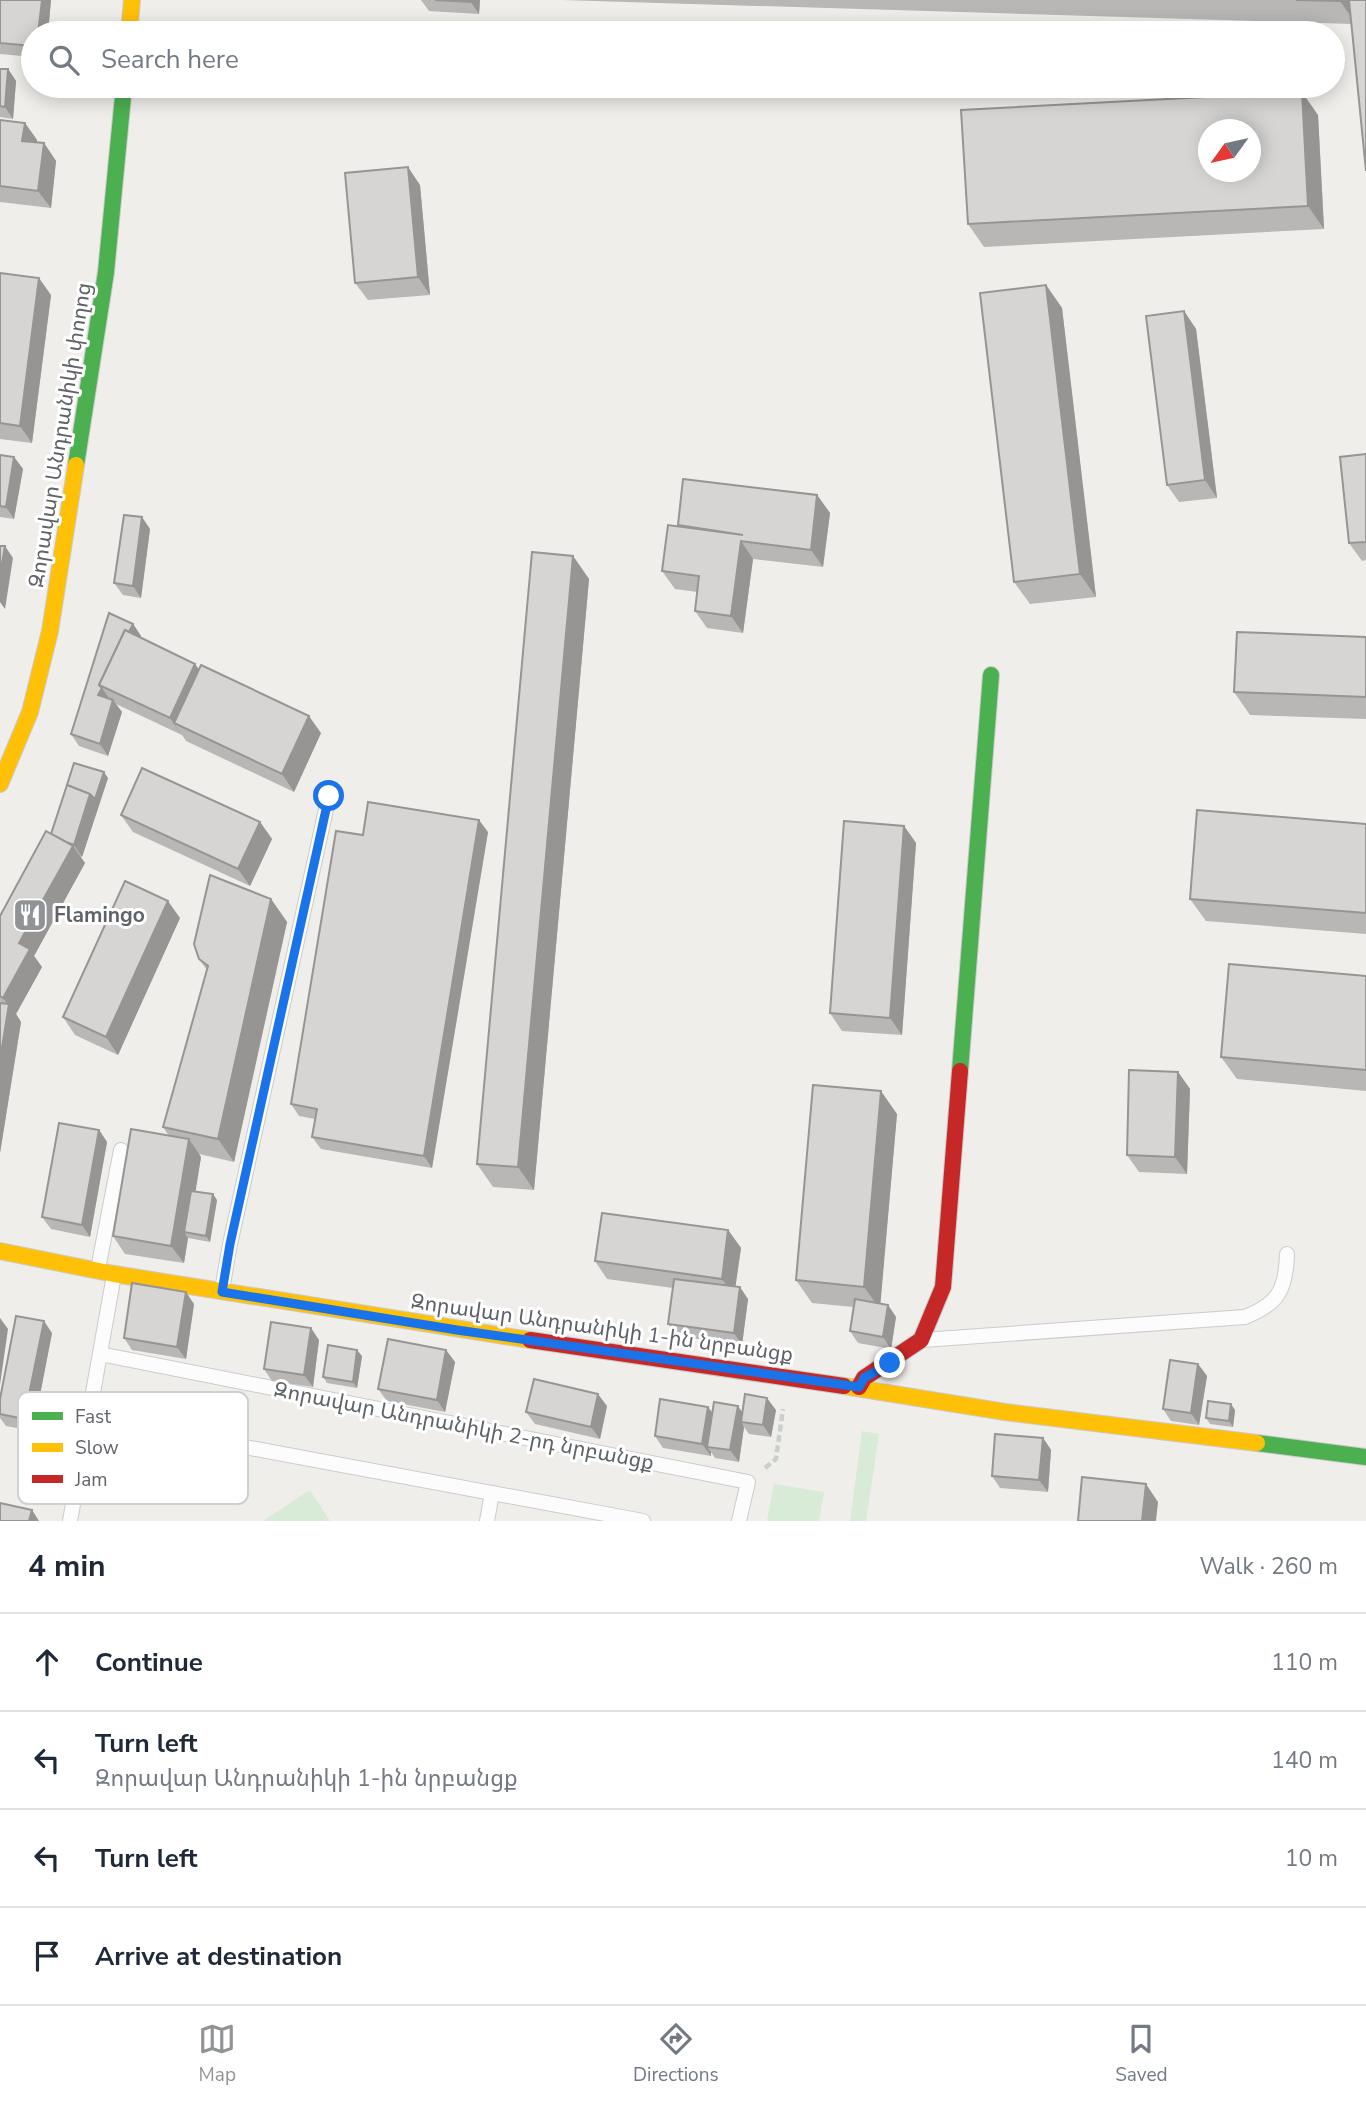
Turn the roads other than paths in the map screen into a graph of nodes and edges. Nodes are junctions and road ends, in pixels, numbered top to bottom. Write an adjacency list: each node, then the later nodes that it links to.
1 (132, 0): 2 (main road)
2 (130, 21)
3 (123, 98): 5 (main road, Զորավար Անդրանիկի փողոց)
4 (991, 675): 12 (main road)
5 (0, 784)
6 (329, 796): 11 (lane)
7 (121, 1150): 10 (lane)
8 (0, 1251): 10 (main road, Զորավար Անդրանիկի 1-ին նրբանցք)
9 (1287, 1254): 12 (lane)
10 (106, 1272): 11 (main road, Զորավար Անդրանիկի 1-ին նրբանցք); 13 (lane)
11 (222, 1292): 14 (main road, Զորավար Անդրանիկի 1-ին նրբանցք)
12 (921, 1340): 14 (main road)
13 (100, 1354): 15 (lane); 21 (lane, Զորավար Անդրանիկի 2-րդ նրբանցք)
14 (859, 1387): 17 (main road, Զորավար Անդրանիկի 1-ին նրբանցք)
15 (93, 1392)
16 (248, 1448): 18 (lane)
17 (1366, 1457)
18 (492, 1493): 19 (lane); 20 (lane)
19 (487, 1521)
20 (643, 1521)
21 (739, 1521)

